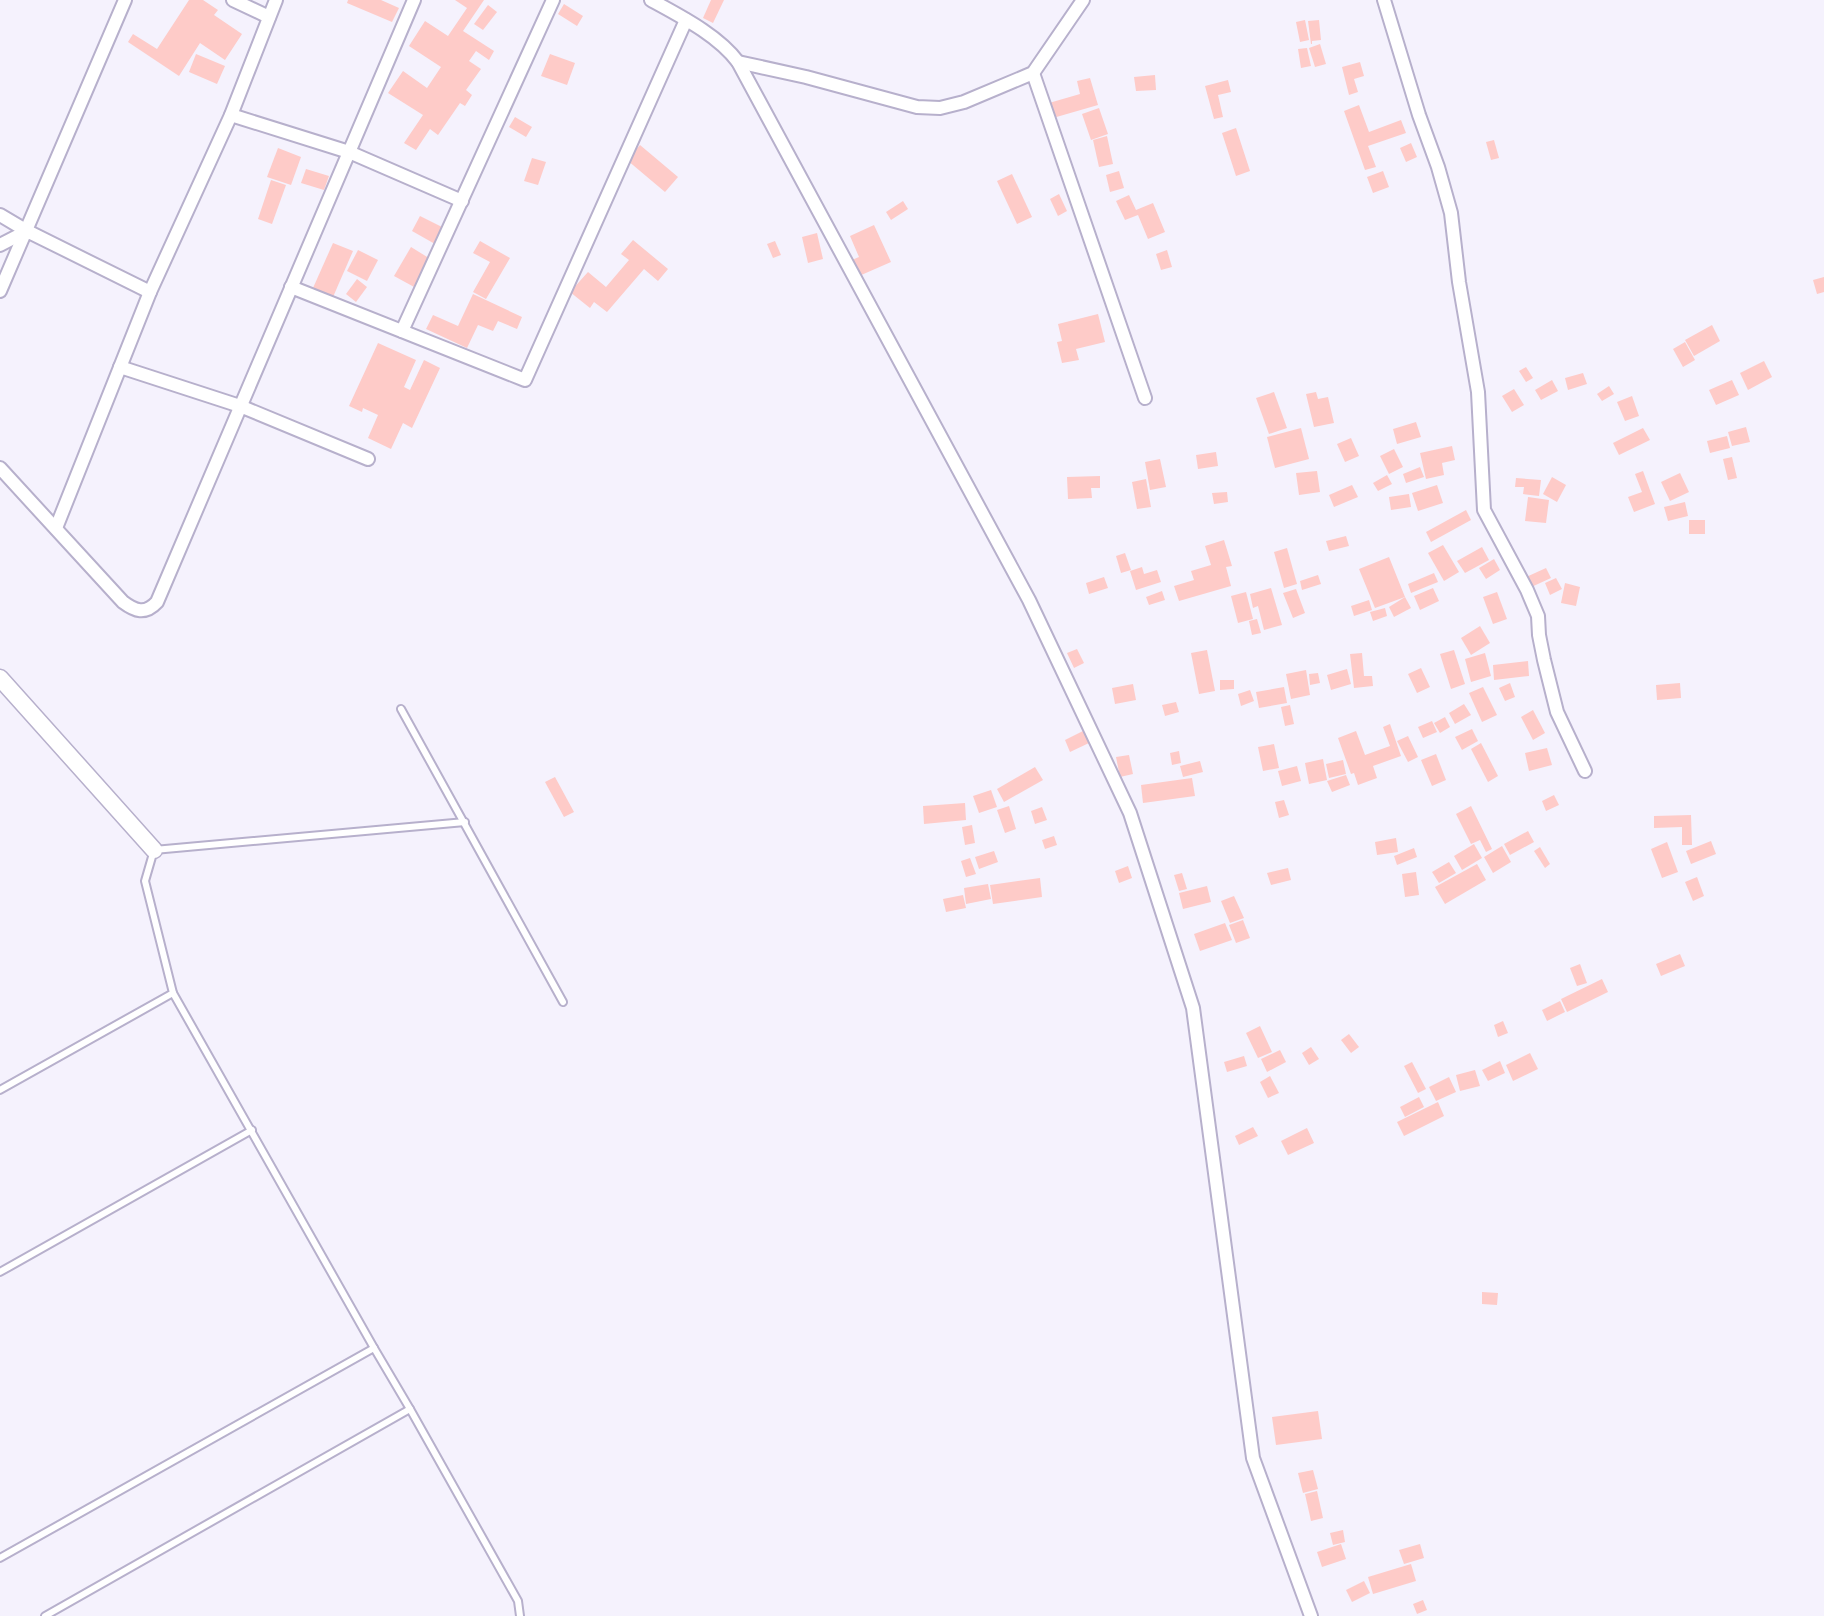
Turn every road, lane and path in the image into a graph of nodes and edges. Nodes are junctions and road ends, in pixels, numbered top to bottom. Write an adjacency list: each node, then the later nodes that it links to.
1 (125, 0): 17 (street)
2 (233, 0): 9 (street)
3 (276, 0): 9 (street)
4 (414, 0): 14 (street)
5 (553, 0): 15 (street)
6 (651, 0): 10 (street)
7 (1083, 0): 12 (street)
8 (1384, 0): 31 (street)
9 (269, 16): 13 (street)
10 (686, 20): 11 (street); 22 (street)
11 (738, 62): 12 (street); 44 (street)
12 (1032, 73): 24 (street)
13 (231, 115): 14 (street); 21 (street)
14 (349, 152): 15 (street); 19 (street)
15 (462, 201): 22 (street)
16 (0, 215): 17 (street)
17 (27, 231): 18 (street); 20 (street); 21 (street)
18 (0, 245)
19 (291, 287): 22 (street); 25 (street)
20 (0, 291)
21 (150, 292): 23 (street)
22 (402, 331)
23 (120, 367): 25 (street); 28 (street)
24 (1145, 398)
25 (240, 406): 26 (street); 28 (street)
26 (368, 459)
27 (0, 468): 28 (street)
28 (56, 528)
29 (0, 678): 33 (street)
30 (401, 709): 32 (lane)
31 (1586, 771)
32 (465, 822): 33 (lane); 35 (lane)
33 (154, 850): 34 (lane)
34 (173, 993): 36 (lane); 37 (lane)
35 (563, 1002)
36 (0, 1090)
37 (252, 1129): 38 (lane); 39 (lane)
38 (0, 1272)
39 (374, 1348): 40 (lane); 41 (lane)
40 (410, 1409): 42 (lane); 43 (lane)
41 (0, 1558)
42 (45, 1616)
43 (520, 1616)
44 (1311, 1616)

